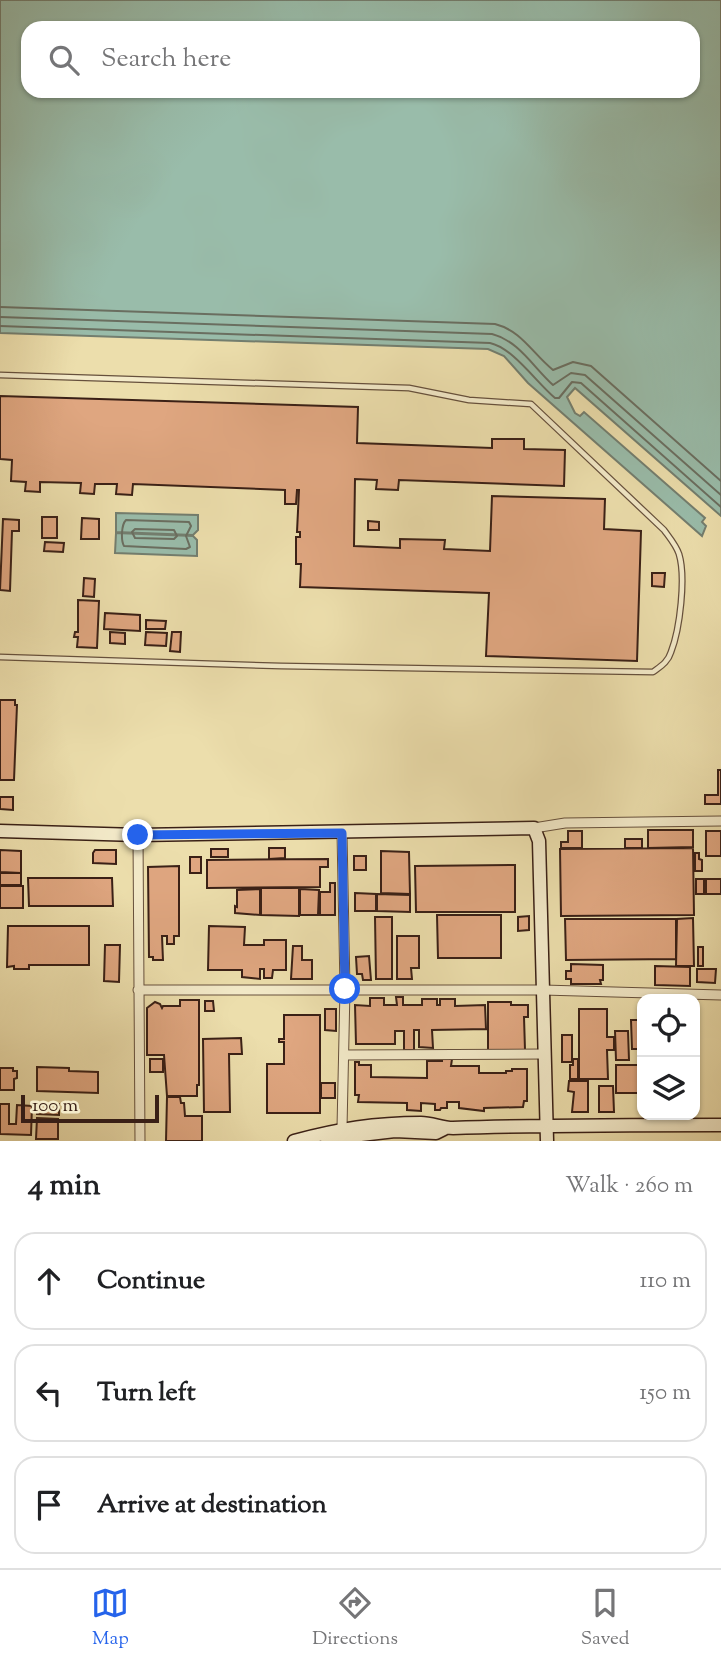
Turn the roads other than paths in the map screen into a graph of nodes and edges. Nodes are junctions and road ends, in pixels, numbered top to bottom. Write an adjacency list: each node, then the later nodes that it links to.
1 (0, 375): 2 (lane)
2 (0, 657)
3 (721, 821): 4 (street)
4 (534, 828): 6 (street); 10 (street)
5 (0, 831): 7 (street)
6 (342, 833): 7 (street); 8 (street)
7 (138, 835): 9 (street)
8 (345, 989): 9 (street); 10 (street); 13 (street)
9 (138, 990): 18 (street)
10 (543, 990): 11 (street); 12 (street)
11 (721, 995)
12 (544, 1054): 13 (street); 14 (street)
13 (344, 1055): 16 (street)
14 (546, 1125): 15 (street); 17 (street); 21 (street)
15 (721, 1125)
16 (342, 1128): 17 (street); 19 (street)
17 (447, 1128): 20 (street)
18 (140, 1141)
19 (294, 1141)
20 (318, 1141)
21 (547, 1141)

